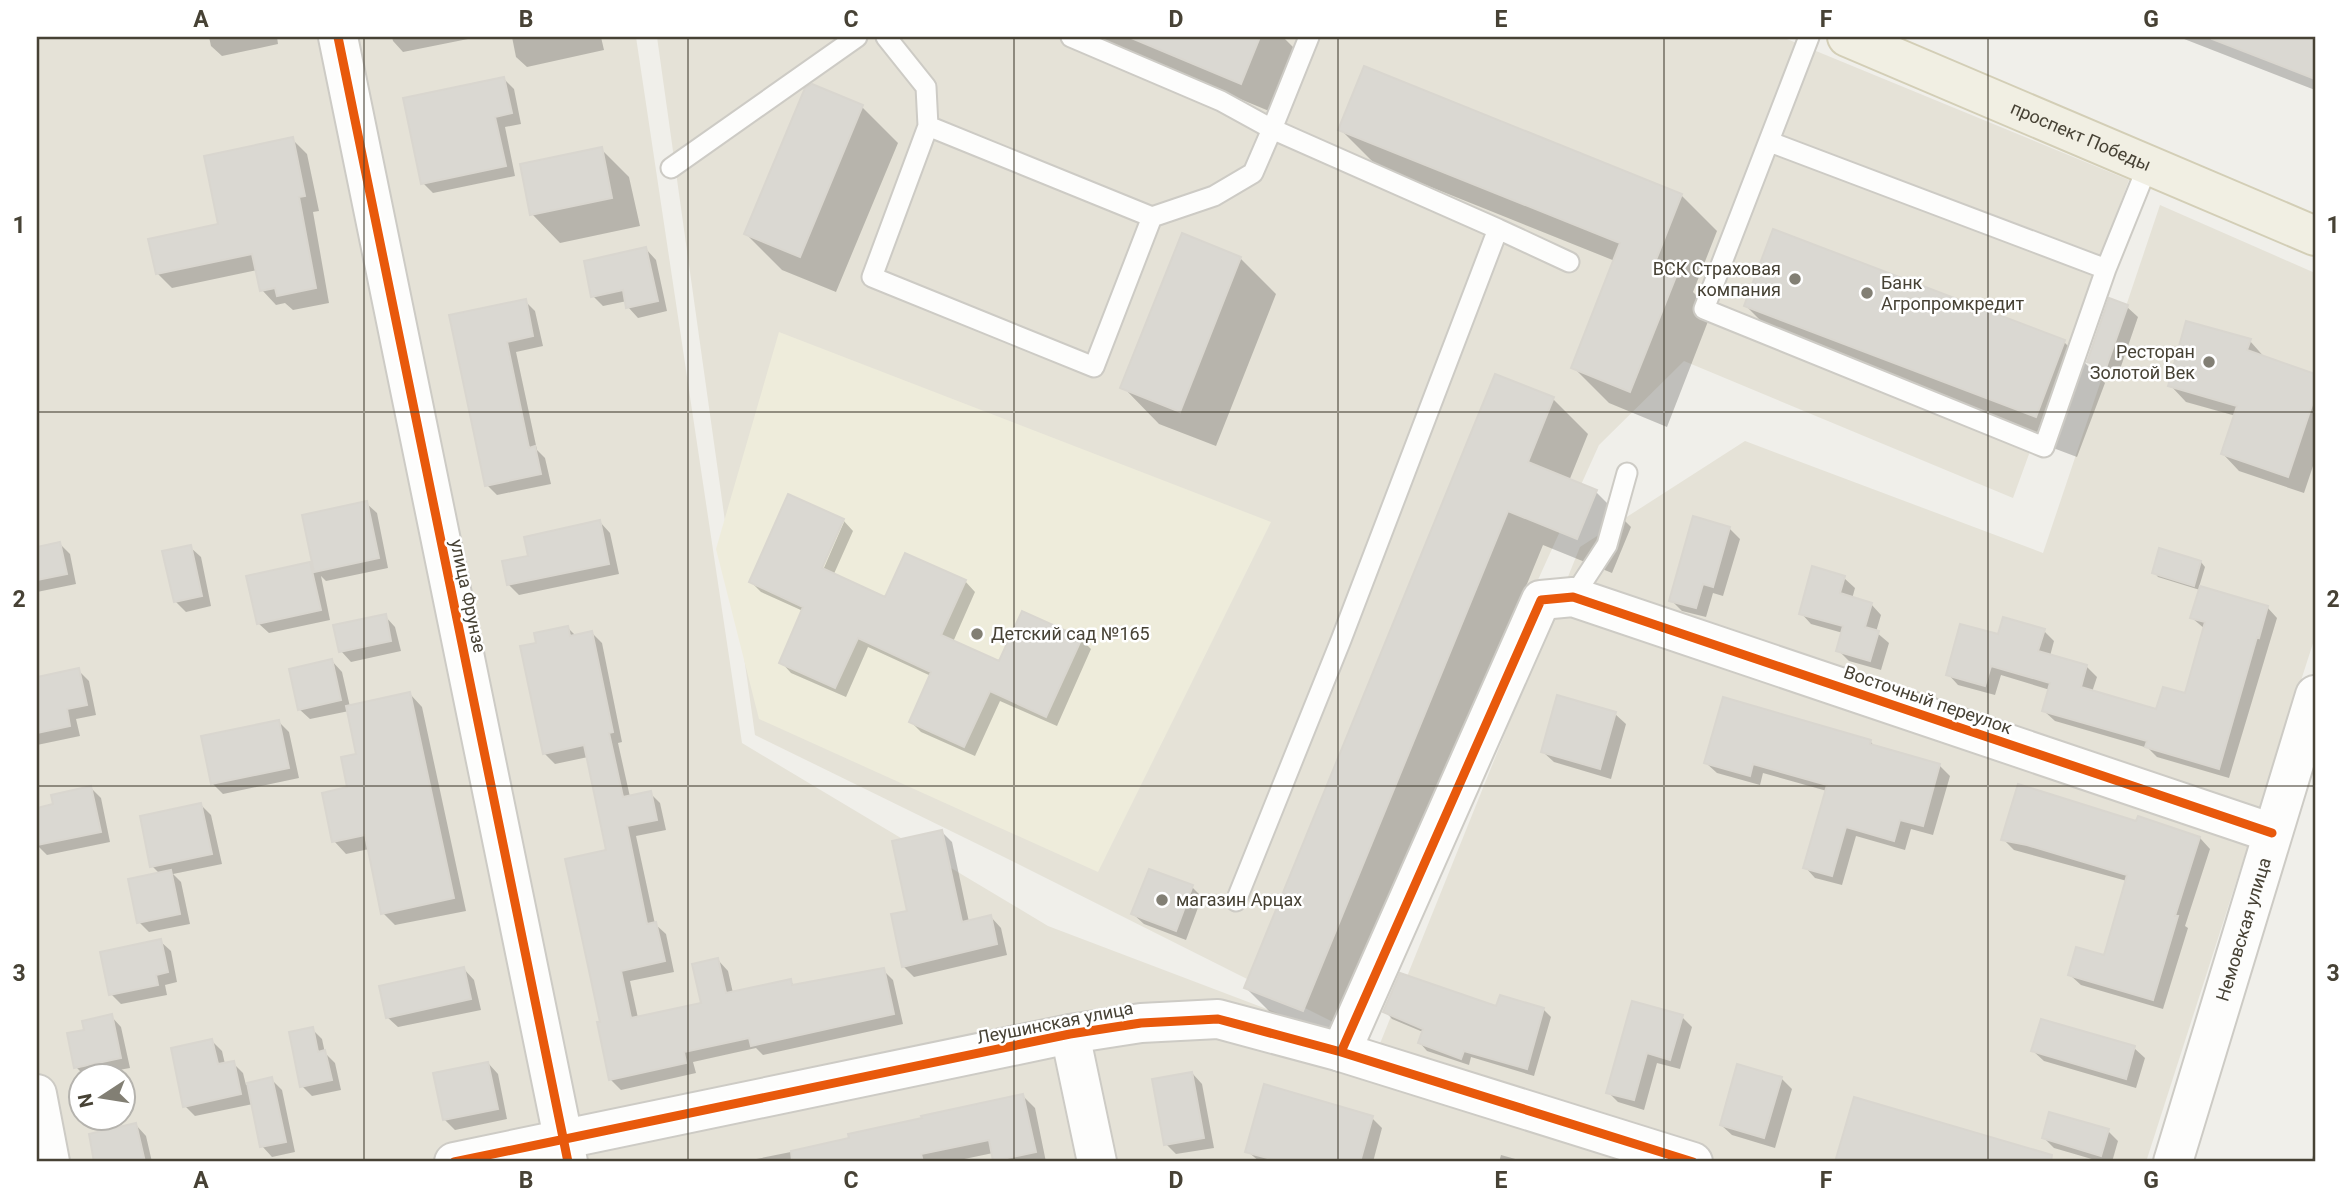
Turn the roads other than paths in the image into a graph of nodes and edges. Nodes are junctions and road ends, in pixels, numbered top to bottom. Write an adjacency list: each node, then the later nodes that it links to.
1 (338, 37): 26 (street, улица Фрунзе)
2 (857, 37): 12 (lane)
3 (886, 37): 8 (lane)
4 (1071, 37): 9 (lane)
5 (1309, 37): 9 (lane)
6 (1809, 37): 10 (lane)
7 (1847, 37): 11 (main road, проспект Победы)
8 (928, 126): 13 (lane); 13 (lane)
9 (1272, 130): 13 (lane); 14 (lane)
10 (1770, 142): 17 (lane); 17 (lane)
11 (2148, 165): 15 (main road, проспект Победы); 17 (lane)
12 (671, 168)
13 (1152, 218)
14 (1498, 229): 16 (lane); 22 (lane)
15 (2315, 236)
16 (1569, 262)
17 (2106, 269)
18 (1627, 473): 19 (lane)
19 (1573, 597): 21 (street, Восточный переулок); 24 (street)
20 (2315, 695): 21 (street, Немовская улица)
21 (2272, 834): 31 (street, Немовская улица)
22 (1236, 901)
23 (1070, 1034): 24 (street, Леушинская улица); 26 (street, Леушинская улица); 29 (street)
24 (1341, 1052): 30 (street, Леушинская улица)
25 (37, 1094): 27 (street)
26 (566, 1150): 28 (street, Леушинская улица)
27 (50, 1162)
28 (454, 1162)
29 (1097, 1162)
30 (1693, 1162)
31 (2173, 1162)

